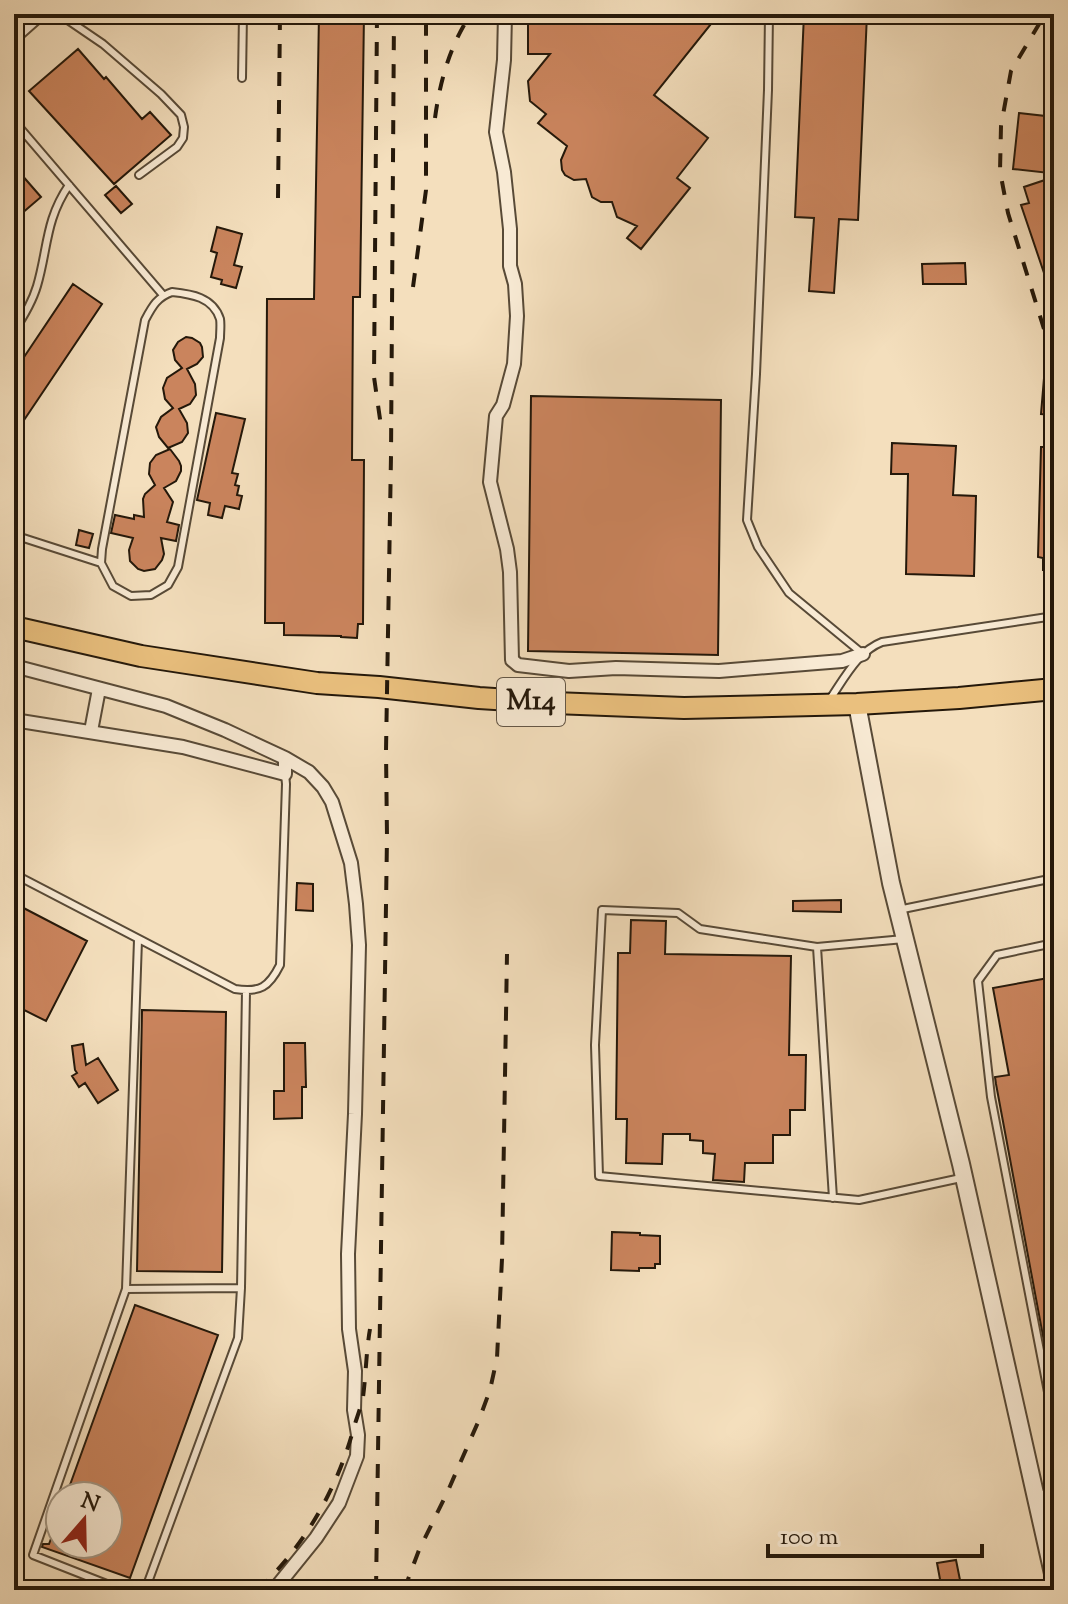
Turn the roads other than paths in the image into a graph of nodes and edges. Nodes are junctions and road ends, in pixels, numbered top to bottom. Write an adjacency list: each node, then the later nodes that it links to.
1 (40, 14): 6 (street)
2 (59, 14): 9 (lane)
3 (243, 14): 7 (lane)
4 (505, 14): 17 (street)
5 (769, 14): 17 (lane)
6 (14, 37)
7 (242, 78)
8 (14, 121): 10 (lane)
9 (139, 175)
10 (69, 185): 11 (lane); 12 (lane)
11 (163, 295): 14 (lane); 14 (lane)
12 (14, 331)
13 (14, 535): 14 (lane)
14 (101, 563)
15 (1054, 616): 17 (lane)
16 (14, 627): 22 (highway, M14)
17 (863, 654): 22 (lane)
18 (14, 666): 19 (street)
19 (99, 689): 24 (street); 25 (street)
20 (1054, 689): 21 (highway, M14)
21 (857, 704): 22 (highway, M14); 29 (street)
22 (825, 705)
23 (14, 720): 24 (street)
24 (91, 731): 26 (street)
25 (285, 758): 26 (street); 43 (street)
26 (285, 774): 34 (lane)
27 (14, 874): 31 (lane)
28 (1054, 878): 29 (lane)
29 (898, 910): 30 (street)
30 (905, 939): 33 (lane); 35 (street)
31 (138, 940): 34 (lane); 38 (lane)
32 (1054, 943): 39 (lane)
33 (817, 947): 36 (lane); 36 (lane)
34 (246, 991): 37 (lane)
35 (964, 1177): 36 (lane); 40 (street)
36 (833, 1198)
37 (241, 1288): 38 (lane); 42 (lane)
38 (126, 1289): 42 (lane)
39 (1054, 1399)
40 (1045, 1496): 41 (street)
41 (1054, 1578)
42 (124, 1590)
43 (274, 1590)

